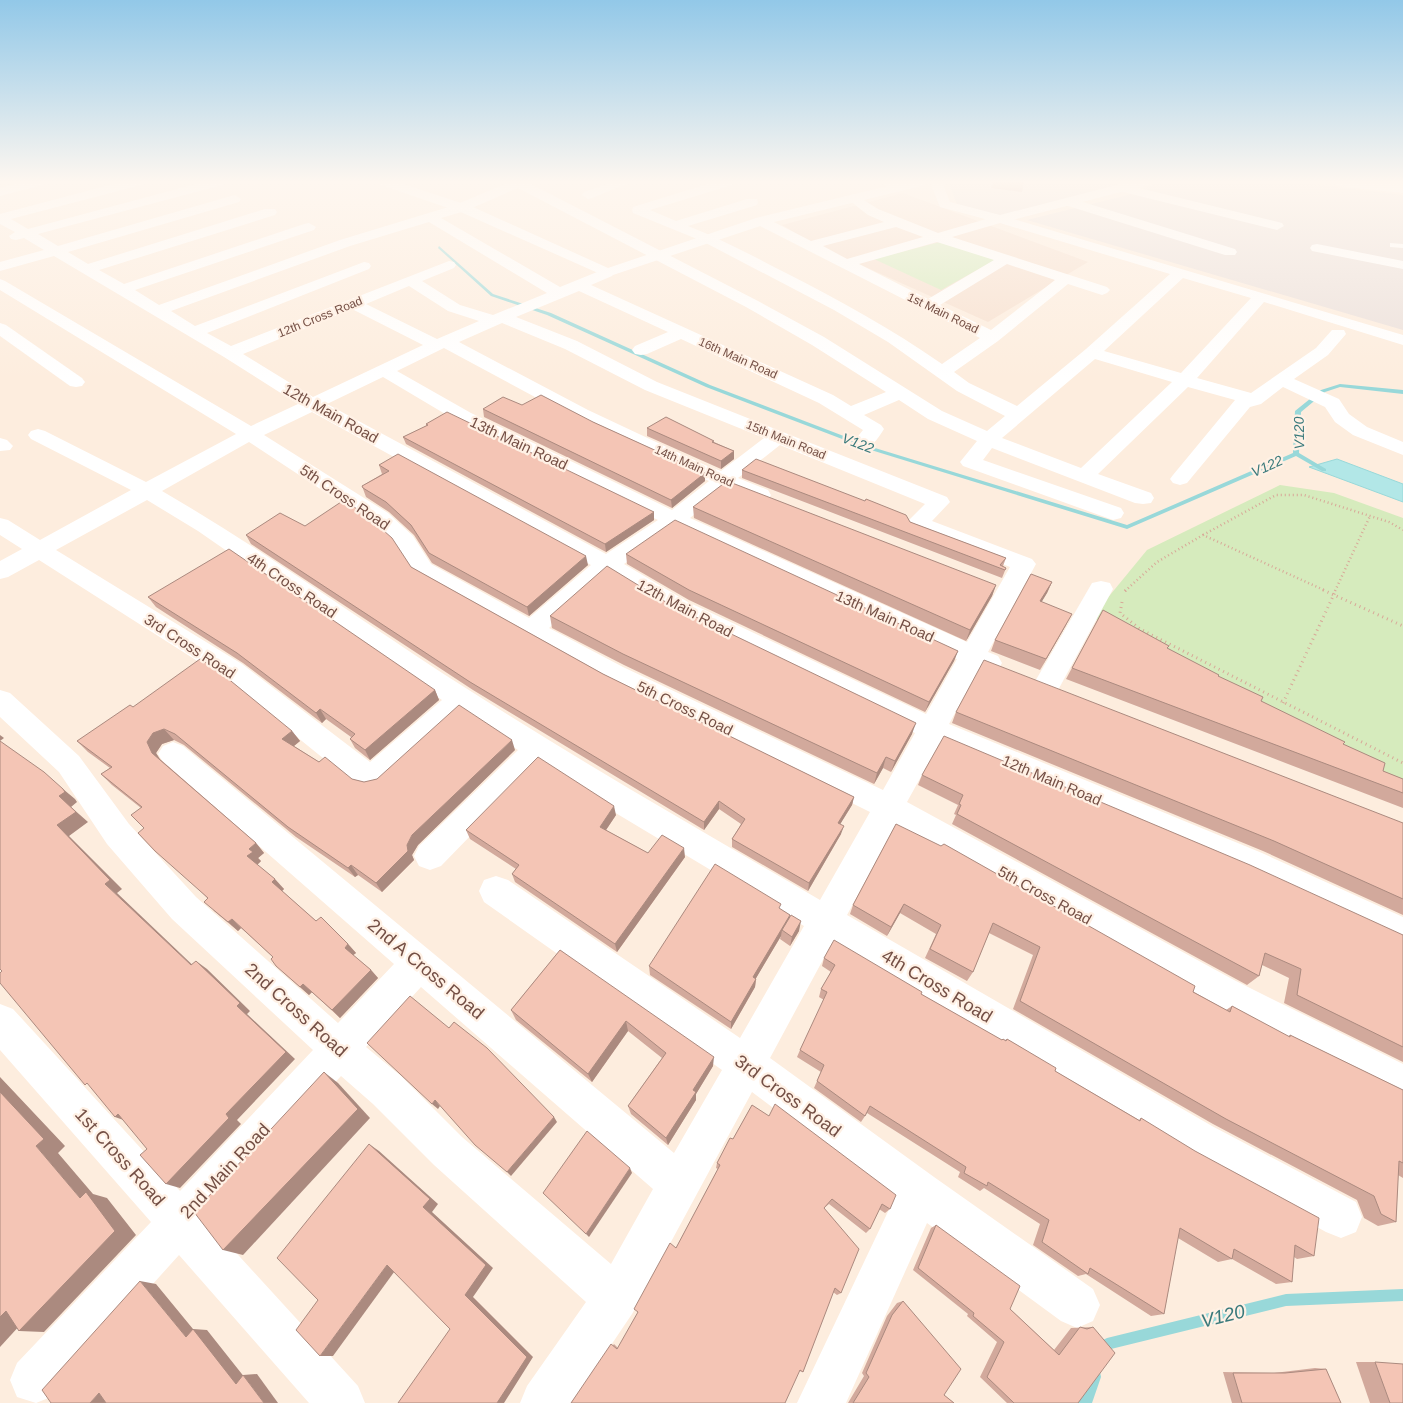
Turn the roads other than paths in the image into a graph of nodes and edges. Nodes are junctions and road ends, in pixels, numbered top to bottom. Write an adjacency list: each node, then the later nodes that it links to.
1 (50, 247): 17 (street, 12th Main Road)
2 (68, 247): 17 (street)
3 (155, 247): 26 (street)
4 (247, 247): 33 (street)
5 (332, 247): 39 (street)
6 (482, 247): 35 (street)
7 (548, 247): 28 (street)
8 (640, 247): 19 (street)
9 (680, 247): 19 (street)
10 (725, 247): 52 (street)
11 (811, 247): 21 (street, 1st Main Road)
12 (904, 247): 21 (street)
13 (967, 247): 20 (street)
14 (1097, 247): 27 (street)
15 (1216, 247): 18 (street)
16 (1317, 248): 23 (street)
17 (56, 251): 25 (street); 26 (street, 12th Main Road)
18 (1230, 252)
19 (656, 256): 28 (street); 56 (street)
20 (1006, 260): 29 (street); 38 (street)
21 (844, 264): 38 (street, 1st Main Road)
22 (449, 265): 30 (street, 12th Cross Road)
23 (1403, 265)
24 (364, 266): 42 (street)
25 (0, 267)
26 (86, 269): 33 (street, 12th Main Road)
27 (1181, 272): 36 (street); 50 (street)
28 (607, 274): 32 (street)
29 (1065, 279): 34 (street); 45 (street)
30 (410, 280): 37 (street, 12th Cross Road); 40 (street, 15th Main Road)
31 (0, 284): 61 (street, 5th Cross Road)
32 (579, 285): 35 (street); 43 (street, 16th Main Road)
33 (121, 290): 39 (street, 12th Main Road)
34 (1102, 290)
35 (559, 293): 40 (street)
36 (1261, 296): 46 (street); 53 (street)
37 (352, 303): 47 (street, 14th Main Road); 49 (street, 12th Cross Road)
38 (928, 306): 45 (street, 1st Main Road)
39 (157, 310): 42 (street, 12th Main Road)
40 (497, 318): 47 (street); 63 (street, 15th Main Road)
41 (0, 328): 55 (street)
42 (194, 332): 49 (street, 12th Main Road)
43 (680, 333): 48 (street); 59 (street, 16th Main Road)
44 (1338, 334): 54 (street)
45 (992, 337): 52 (street)
46 (1403, 340)
47 (441, 343): 51 (street); 68 (street, 14th Main Road)
48 (641, 350)
49 (230, 353): 58 (street, 12th Main Road)
50 (1092, 353): 53 (street); 60 (street)
51 (383, 370): 58 (street); 74 (street, 13th Main Road)
52 (943, 372): 60 (street)
53 (1186, 379): 57 (street); 67 (street)
54 (1282, 380): 57 (street); 66 (street)
55 (76, 382)
56 (900, 393): 59 (street); 64 (street)
57 (1254, 400): 69 (street)
58 (312, 404): 61 (street); 77 (street, 12th Main Road)
59 (850, 414): 65 (street, 16th Main Road)
60 (1019, 415): 64 (street)
61 (250, 434): 70 (street); 80 (street, 5th Cross Road)
62 (38, 435): 70 (street, 4th Cross Road)
63 (778, 437): 68 (street); 81 (street, 15th Main Road)
64 (988, 439): 67 (street); 73 (street)
65 (861, 445)
66 (1403, 449)
67 (1084, 476): 71 (street)
68 (723, 479): 72 (street, 14th Main Road); 74 (street)
69 (1180, 479)
70 (146, 490): 76 (street); 82 (street, 4th Cross Road)
71 (1142, 498)
72 (778, 502)
73 (1113, 514)
74 (674, 519): 77 (street); 81 (street, 13th Main Road)
75 (0, 526): 76 (street, 3rd Cross Road)
76 (39, 550): 78 (street); 82 (street, 3rd Cross Road)
77 (607, 564): 80 (street); 84 (street, 12th Main Road)
78 (0, 571)
79 (1101, 589): 81 (street, 13th Main Road)
80 (531, 630): 87 (street, 5th Cross Road)
81 (972, 656): 84 (street)
82 (461, 699): 85 (street, 4th Cross Road)
83 (0, 700): 94 (street, 2nd Cross Road)
84 (932, 730): 87 (street); 91 (street, 12th Main Road)
85 (537, 749): 88 (street); 90 (street, 4th Cross Road)
86 (173, 754): 92 (street, 2nd A Cross Road)
87 (888, 807): 90 (street); 96 (street, 5th Cross Road)
88 (430, 856)
89 (496, 891): 95 (street, 3rd Cross Road)
90 (826, 920): 95 (street); 99 (street, 4th Cross Road)
91 (1403, 934)
92 (419, 963): 94 (street, 2nd Main Road); 97 (street, 2nd A Cross Road)
93 (0, 1022): 100 (street, 1st Cross Road)
94 (338, 1048): 100 (street, 2nd Main Road); 101 (street, 2nd Cross Road)
95 (746, 1064): 97 (street); 98 (street, 3rd Cross Road)
96 (1403, 1085)
97 (679, 1184): 101 (street)
98 (919, 1192): 102 (street, 3rd Cross Road); 106 (street)
99 (1341, 1218)
100 (178, 1222): 103 (street, 2nd Main Road); 104 (street, 1st Cross Road)
101 (616, 1298): 105 (street)
102 (1077, 1305)
103 (34, 1380)
104 (341, 1403)
105 (544, 1403)
106 (820, 1403)

